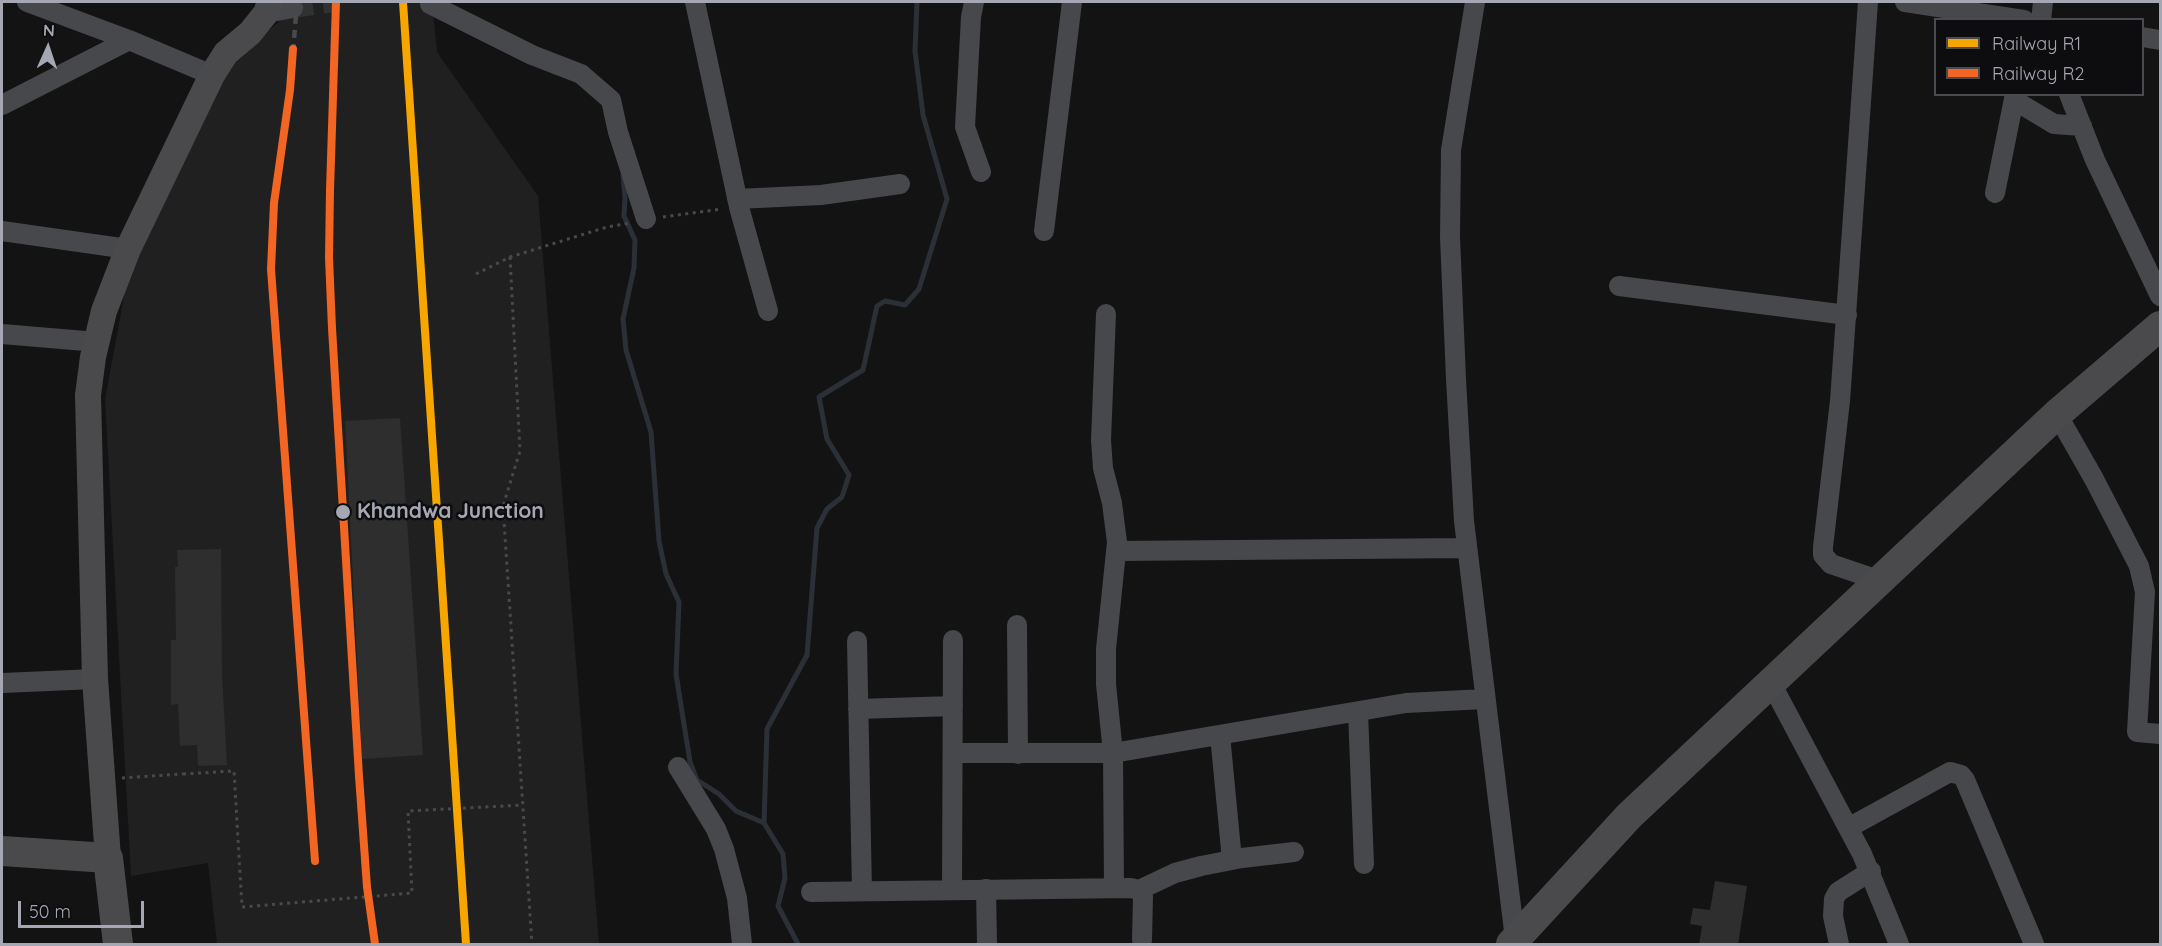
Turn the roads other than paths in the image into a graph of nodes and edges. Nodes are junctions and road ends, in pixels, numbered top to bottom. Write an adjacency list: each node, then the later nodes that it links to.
1 (27, 2): 14 (street)
2 (695, 2): 24 (street)
3 (974, 2): 21 (street)
4 (1072, 2): 27 (street)
5 (1475, 2): 38 (street)
6 (1868, 2): 33 (street)
7 (1905, 2): 11 (street)
8 (2043, 2): 12 (street)
9 (430, 4): 25 (street)
10 (276, 7): 16 (main road)
11 (2011, 18)
12 (2041, 18)
13 (2144, 37): 15 (street)
14 (129, 40): 16 (street); 19 (street)
15 (2160, 40)
16 (212, 75): 28 (main road)
17 (2070, 96): 20 (street)
18 (2014, 97): 20 (street); 23 (street)
19 (2, 105)
20 (2082, 126): 30 (street)
21 (981, 172)
22 (900, 184): 24 (street)
23 (1995, 193)
24 (738, 203): 31 (street)
25 (646, 219)
26 (2, 231): 28 (street)
27 (1044, 231)
28 (128, 249): 36 (main road)
29 (1619, 286): 33 (street)
30 (2160, 297)
31 (768, 311)
32 (1106, 314): 39 (street)
33 (1847, 315): 40 (street)
34 (2160, 326): 37 (highway)
35 (2, 334): 36 (street)
36 (97, 342): 45 (main road)
37 (2057, 414): 40 (highway); 41 (street)
38 (1467, 548): 39 (street); 48 (street)
39 (1116, 551): 55 (street)
40 (1881, 581): 47 (highway)
41 (2152, 617): 52 (street)
42 (1017, 625): 56 (street)
43 (953, 640): 49 (street)
44 (857, 641): 50 (street)
45 (95, 679): 46 (street); 61 (main road)
46 (2, 683)
47 (1772, 683): 58 (street); 72 (highway)
48 (1485, 699): 51 (street); 72 (street)
49 (953, 706): 50 (street); 54 (street)
50 (858, 709): 69 (street)
51 (1358, 712): 53 (street); 63 (street)
52 (2160, 734)
53 (1220, 735): 55 (street); 62 (street)
54 (953, 753): 56 (street); 66 (street)
55 (1113, 753): 56 (street); 65 (street)
56 (1018, 754)
57 (678, 767): 74 (street)
58 (1848, 828): 64 (street); 78 (street)
59 (2, 851): 61 (highway)
60 (1294, 852): 62 (street)
61 (108, 858): 73 (highway)
62 (1232, 860): 68 (street)
63 (1364, 864)
64 (1870, 871): 76 (street); 77 (street)
65 (1114, 887): 67 (street); 68 (street)
66 (952, 889): 67 (street); 69 (street)
67 (986, 889): 75 (street)
68 (1139, 890): 71 (street)
69 (862, 891): 70 (street)
70 (811, 892)
71 (1142, 940)
72 (1513, 942)
73 (118, 945)
74 (742, 945)
75 (987, 945)
76 (1839, 945)
77 (1899, 945)
78 (2034, 945)

